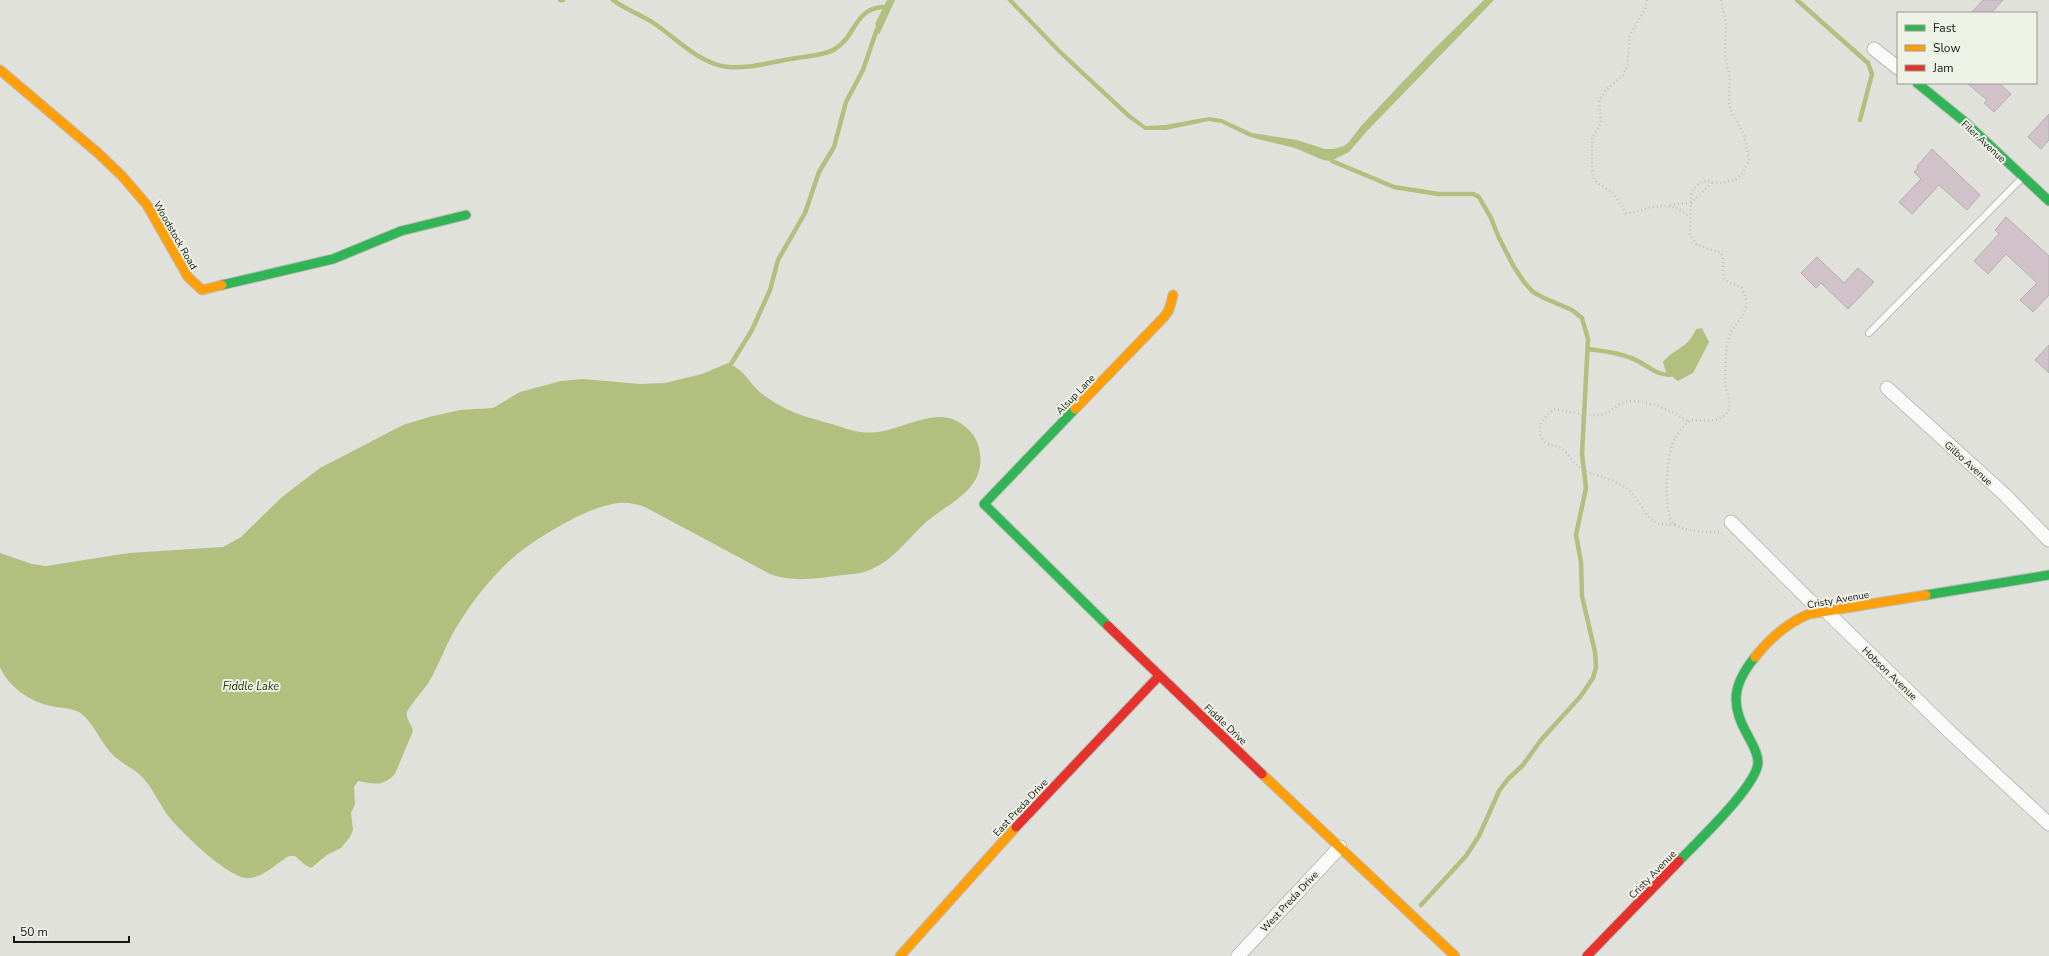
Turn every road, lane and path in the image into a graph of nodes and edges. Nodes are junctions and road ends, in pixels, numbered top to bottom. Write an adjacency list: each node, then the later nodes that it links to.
1 (1647, 0): 11 (path)
2 (1721, 0): 8 (path)
3 (1874, 49): 4 (street)
4 (1897, 67)
5 (0, 70): 12 (street, Woodstock Road)
6 (1918, 84): 7 (street, Filer Avenue)
7 (2024, 177): 9 (street, Filer Avenue); 15 (lane)
8 (1713, 182): 10 (path); 10 (path)
9 (2049, 201)
10 (1691, 202): 11 (path); 13 (path)
11 (1668, 205): 13 (path)
12 (466, 215)
13 (1690, 217): 17 (path)
14 (1174, 295): 18 (street, Alsup Lane)
15 (1869, 333)
16 (1887, 388): 22 (street, Gilbo Avenue)
17 (1689, 422): 20 (path); 20 (path)
18 (984, 504): 25 (street, Fiddle Drive)
19 (1731, 522): 21 (street, Hobson Avenue)
20 (1676, 524): 21 (path)
21 (1742, 532): 24 (street, Hobson Avenue)
22 (2049, 540)
23 (2049, 576): 24 (street, Cristy Avenue)
24 (1828, 612): 26 (street, Hobson Avenue); 31 (street, Cristy Avenue)
25 (1160, 676): 27 (street, Fiddle Drive); 28 (street, East Preda Drive)
26 (2049, 824)
27 (1340, 847): 29 (street, West Preda Drive); 30 (street, Fiddle Drive)
28 (900, 956)
29 (1238, 956)
30 (1455, 956)
31 (1587, 956)

